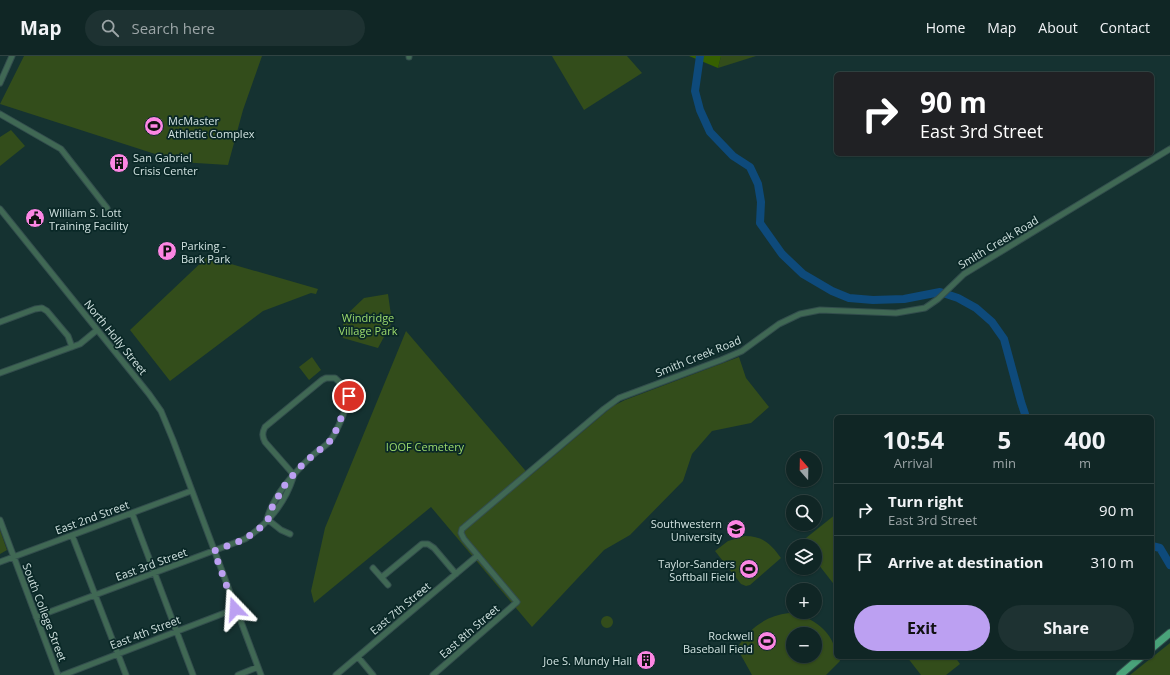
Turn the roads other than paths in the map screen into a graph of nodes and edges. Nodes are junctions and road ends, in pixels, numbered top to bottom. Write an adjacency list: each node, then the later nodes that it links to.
1 (12, 56): 2 (street)
2 (0, 83)
3 (0, 114): 5 (street)
4 (1170, 149): 20 (street, Smith Creek Road)
5 (107, 208)
6 (0, 210): 8 (street, North Holly Street)
7 (0, 322): 9 (street)
8 (97, 330): 9 (street); 12 (street, North Holly Street)
9 (72, 347): 10 (street)
10 (0, 373)
11 (294, 475): 11 (street, East 3rd Street); 15 (street, East 3rd Street)
12 (191, 491): 13 (street, East 2nd Street); 18 (street, North Holly Street)
13 (132, 513): 17 (street, East 2nd Street); 23 (street)
14 (0, 520): 19 (street, South College Street)
15 (268, 520): 16 (street); 18 (street, East 3rd Street)
16 (290, 534)
17 (72, 535): 19 (street, East 2nd Street); 27 (street)
18 (214, 551): 23 (street, East 3rd Street); 29 (street, North Holly Street)
19 (13, 556): 21 (street, East 2nd Street); 30 (street, South College Street)
20 (477, 556): 24 (street, East 7th Street); 28 (street, Smith Creek Road)
21 (0, 562)
22 (373, 568): 25 (street)
23 (155, 573): 27 (street, East 3rd Street); 31 (street)
24 (456, 574): 25 (street); 35 (street, East 7th Street)
25 (382, 578): 26 (street)
26 (388, 585)
27 (96, 595): 30 (street, East 3rd Street); 34 (street)
28 (517, 602): 46 (street, East 8th Street)
29 (235, 609): 31 (street, East 4th Street); 37 (street, North Holly Street)
30 (36, 617): 38 (street, South College Street)
31 (177, 631): 34 (street, East 4th Street); 41 (street)
32 (1170, 633): 33 (main road)
33 (1154, 646)
34 (118, 654): 39 (street, East 4th Street); 40 (street)
35 (358, 656): 44 (street, East 7th Street); 45 (street)
36 (1139, 659): 47 (main road)
37 (258, 667): 42 (street); 43 (street, North Holly Street)
38 (58, 675)
39 (63, 675)
40 (126, 675)
41 (193, 675)
42 (238, 675)
43 (261, 675)
44 (336, 675)
45 (373, 675)
46 (433, 675)
47 (1120, 675)

